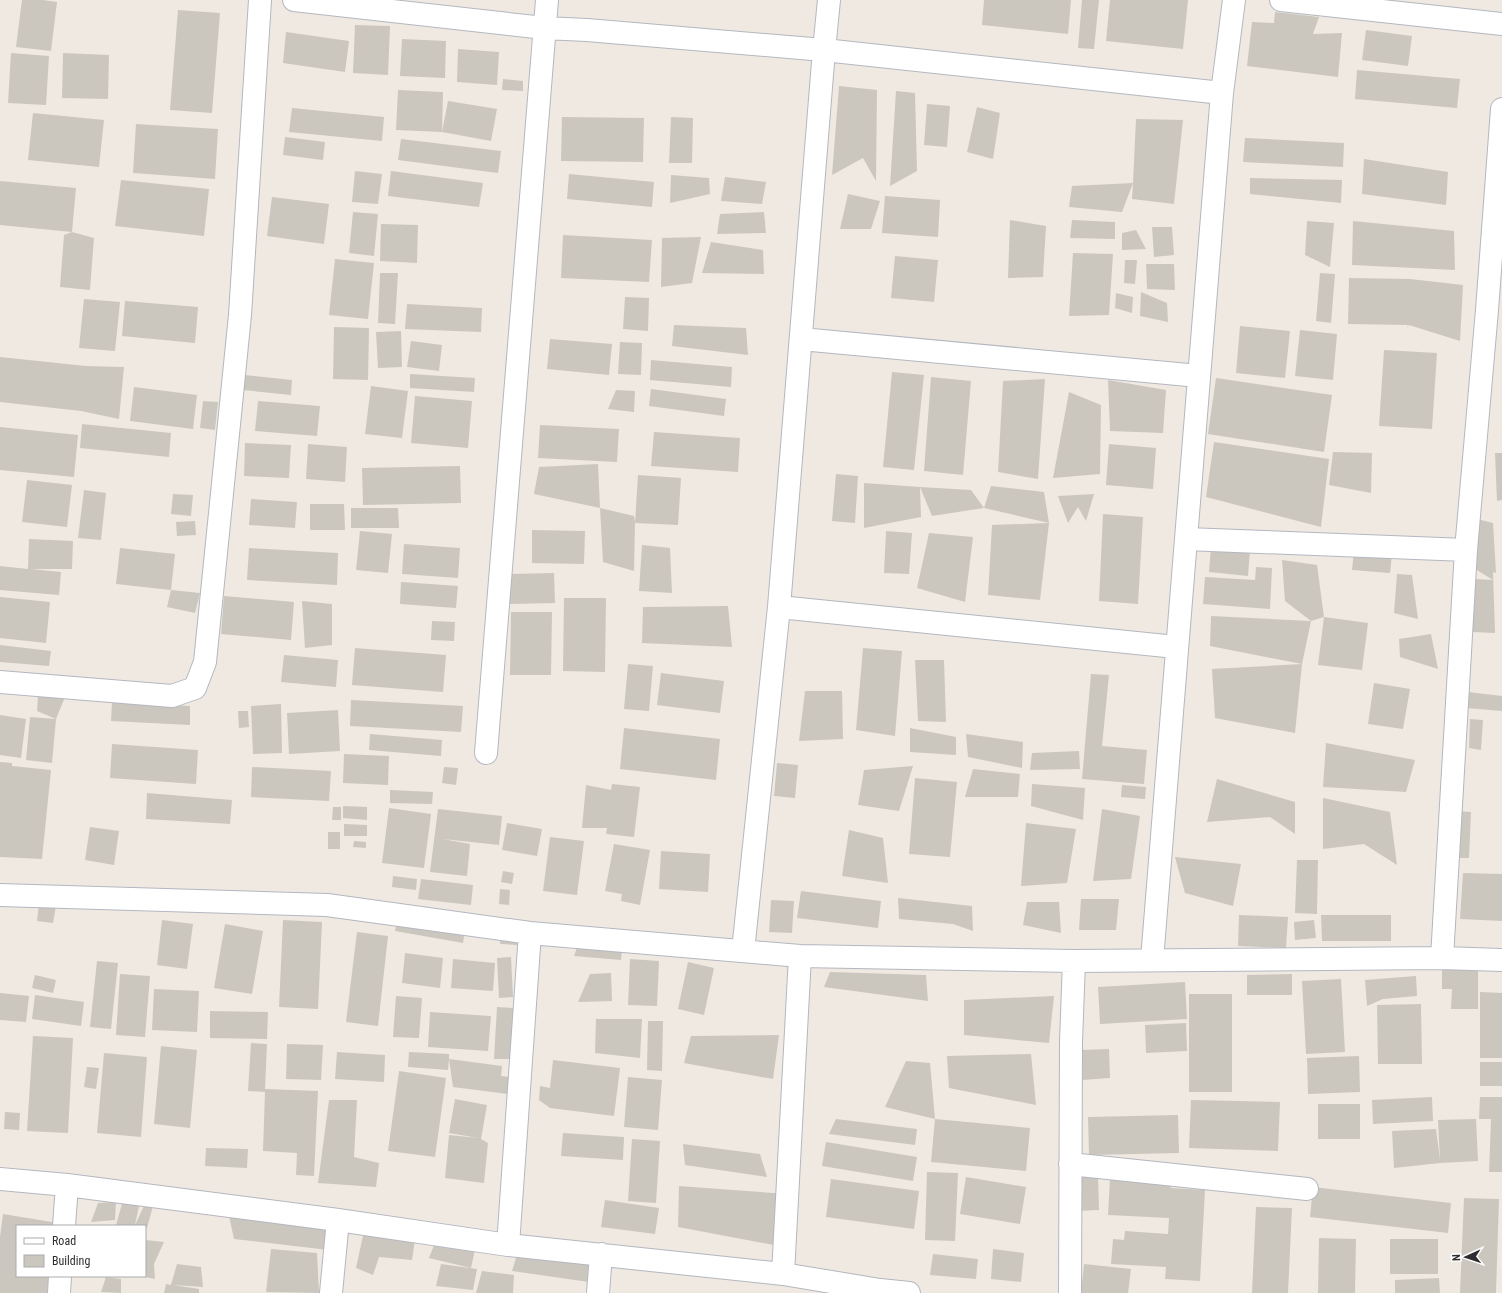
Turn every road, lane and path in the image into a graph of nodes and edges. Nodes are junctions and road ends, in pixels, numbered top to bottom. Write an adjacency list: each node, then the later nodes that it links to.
1 (260, 0): 19 (street)
2 (294, 0): 8 (street)
3 (546, 0): 8 (street)
4 (829, 0): 9 (street)
5 (1234, 0): 10 (street)
6 (1280, 0): 7 (street)
7 (1502, 24)
8 (544, 28): 9 (street); 20 (street)
9 (824, 50): 10 (street); 13 (street)
10 (1222, 93): 14 (street)
11 (1502, 109): 12 (street)
12 (1494, 310): 16 (street)
13 (801, 340): 14 (street); 17 (street)
14 (1199, 376): 15 (street)
15 (1186, 540): 16 (street); 18 (street)
16 (1466, 550): 25 (street)
17 (779, 607): 18 (street); 23 (street)
18 (1176, 647): 26 (street)
19 (0, 682)
20 (486, 753)
21 (0, 895): 22 (street)
22 (530, 933): 23 (street); 35 (street)
23 (743, 951): 24 (street)
24 (800, 956): 28 (street); 37 (street)
25 (1442, 958): 26 (street); 27 (street)
26 (1152, 960): 28 (street)
27 (1502, 960)
28 (1074, 961): 29 (street)
29 (1070, 1164): 32 (street); 44 (street)
30 (0, 1178): 31 (street)
31 (67, 1185): 33 (street); 34 (street)
32 (1307, 1189)
33 (338, 1220): 35 (street); 41 (street)
34 (64, 1225)
35 (508, 1245): 36 (street)
36 (601, 1254): 37 (street); 42 (street)
37 (783, 1274): 39 (street)
38 (60, 1277): 40 (street)
39 (880, 1291): 43 (street)
40 (59, 1293)
41 (331, 1293)
42 (598, 1293)
43 (909, 1293)
44 (1070, 1293)

